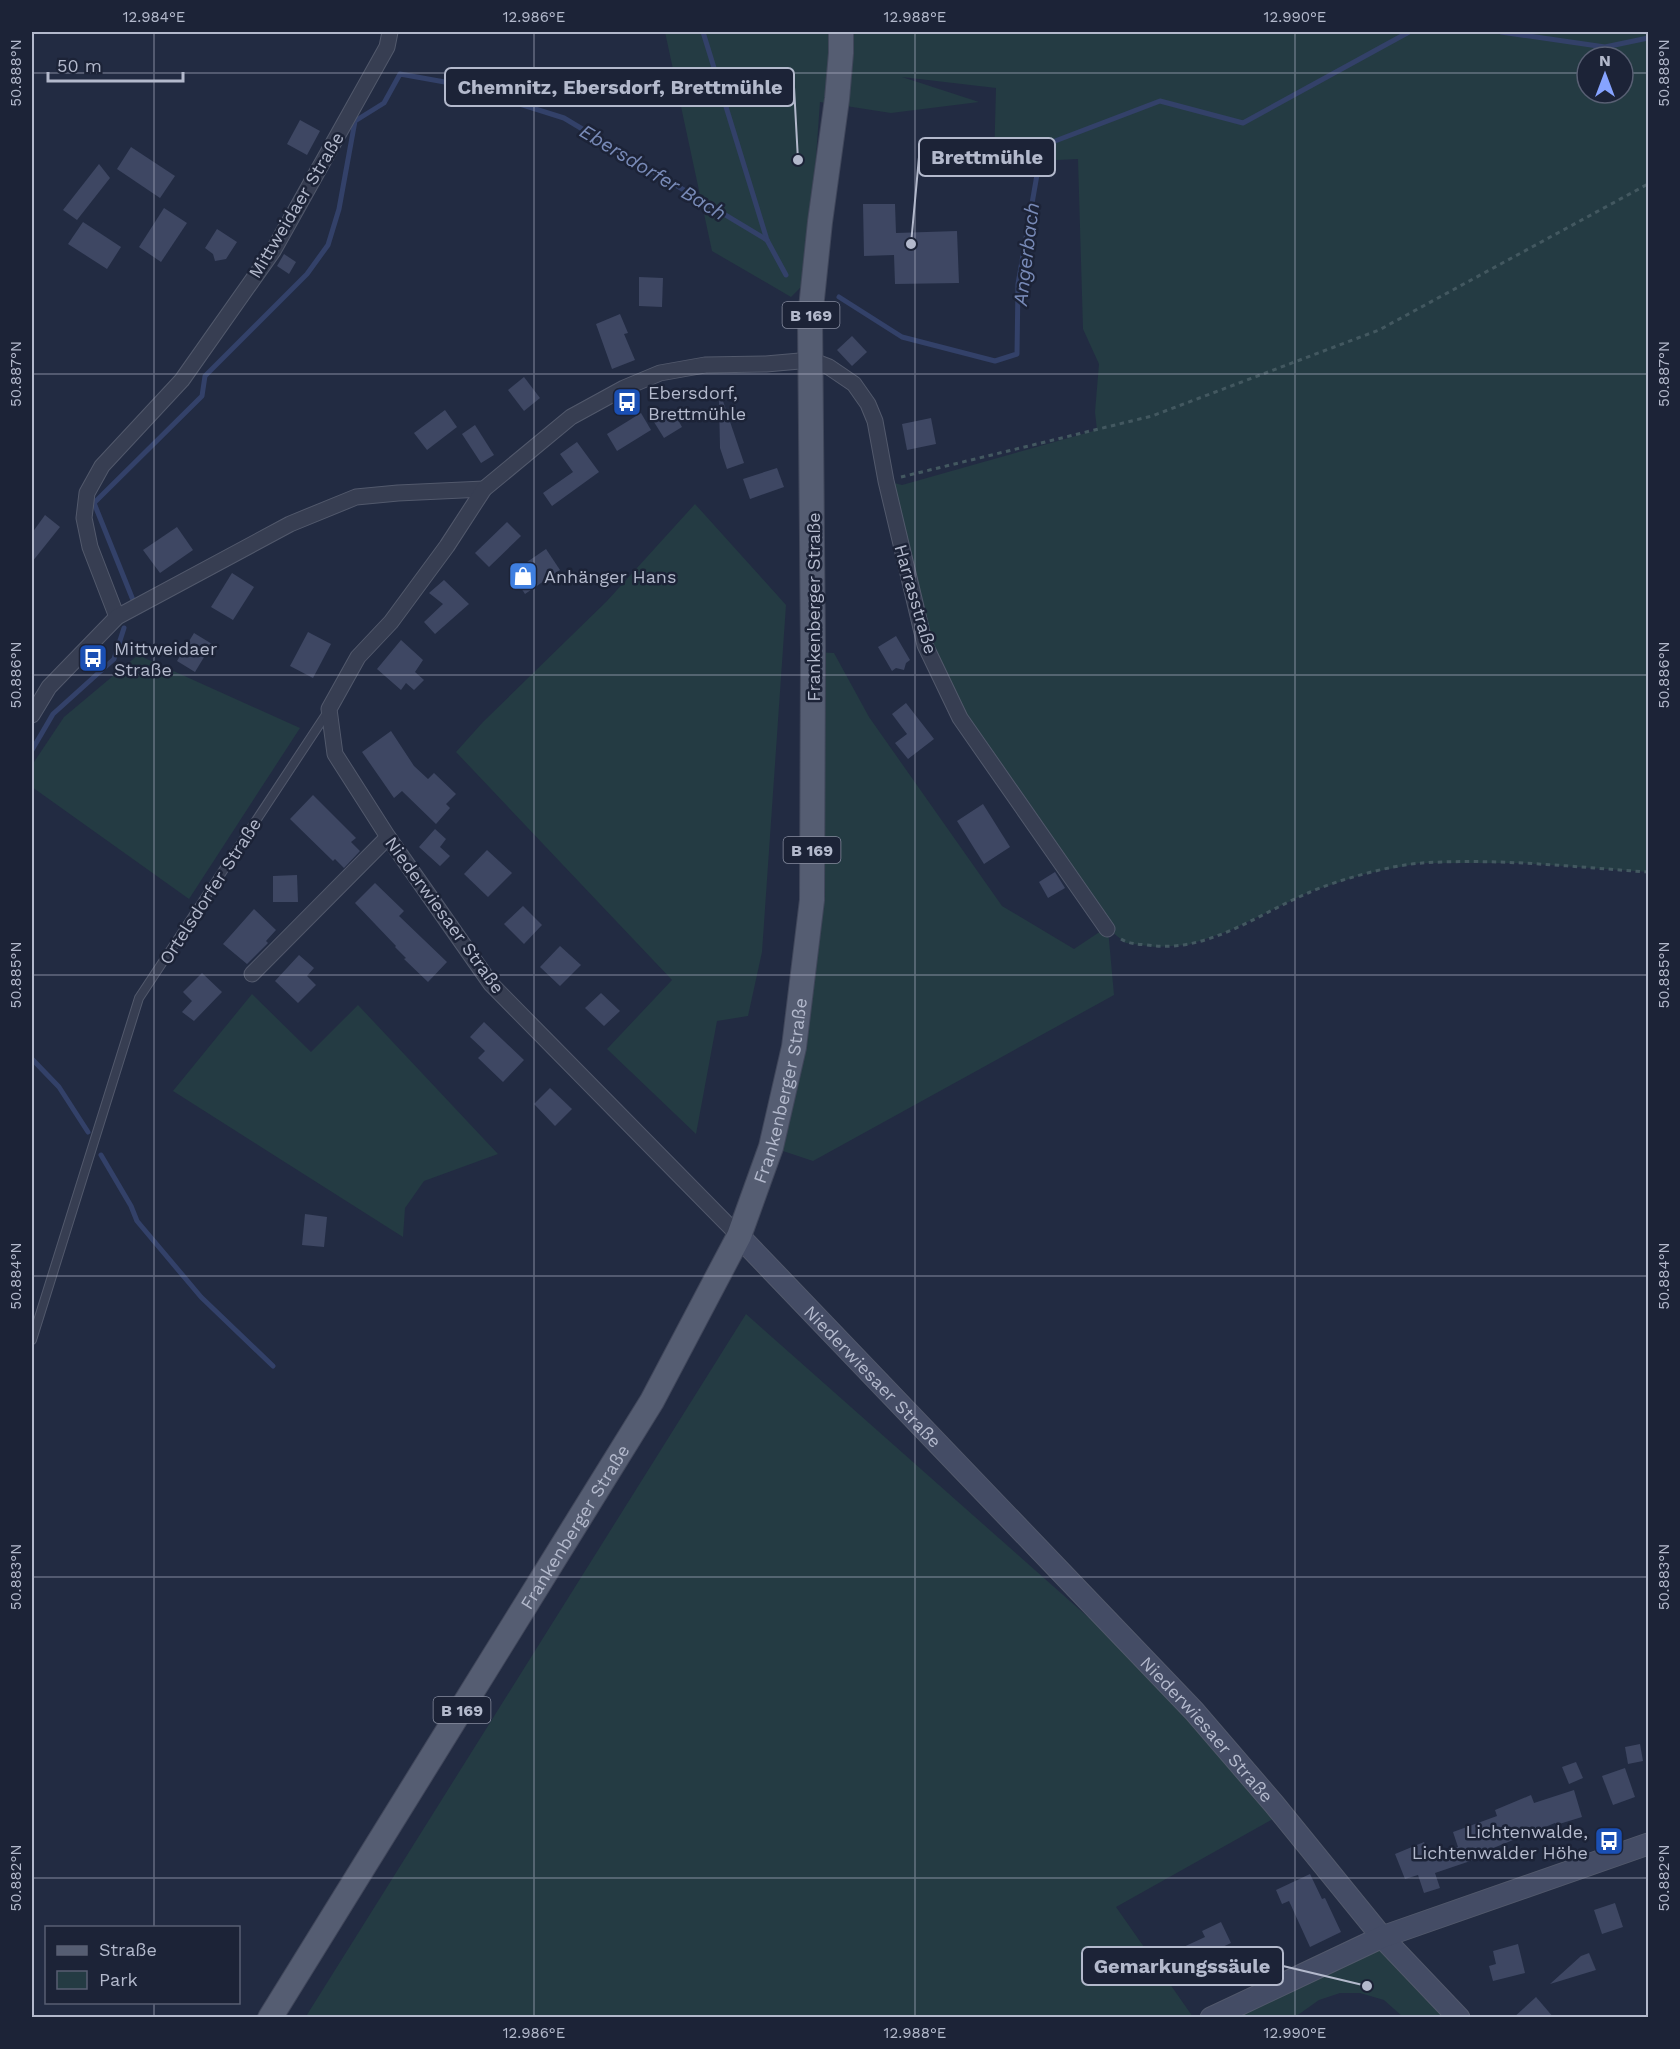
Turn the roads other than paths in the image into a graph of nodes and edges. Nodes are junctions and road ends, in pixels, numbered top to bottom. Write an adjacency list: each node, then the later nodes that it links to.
1 (390, 32): 5 (street, Mittweidaer Straße)
2 (841, 32): 3 (main road, Frankenberger Straße / B 169)
3 (811, 360): 4 (street); 9 (street, Harrasstraße); 11 (main road, Frankenberger Straße / B 169)
4 (484, 489): 5 (street); 6 (street, Ortelsdorfer Straße)
5 (117, 617): 7 (street)
6 (329, 709): 8 (street, Niederwiesaer Straße); 12 (lane, Ortelsdorfer Straße)
7 (32, 715)
8 (388, 837): 10 (street); 11 (street, Niederwiesaer Straße)
9 (1107, 929)
10 (252, 974)
11 (739, 1236): 14 (main road, Niederwiesaer Straße); 15 (main road, Frankenberger Straße / B 169)
12 (32, 1340)
13 (1648, 1844): 14 (main road)
14 (1382, 1937): 16 (main road); 17 (main road, Niederwiesaer Straße)
15 (270, 2018)
16 (1210, 2018)
17 (1459, 2018)

